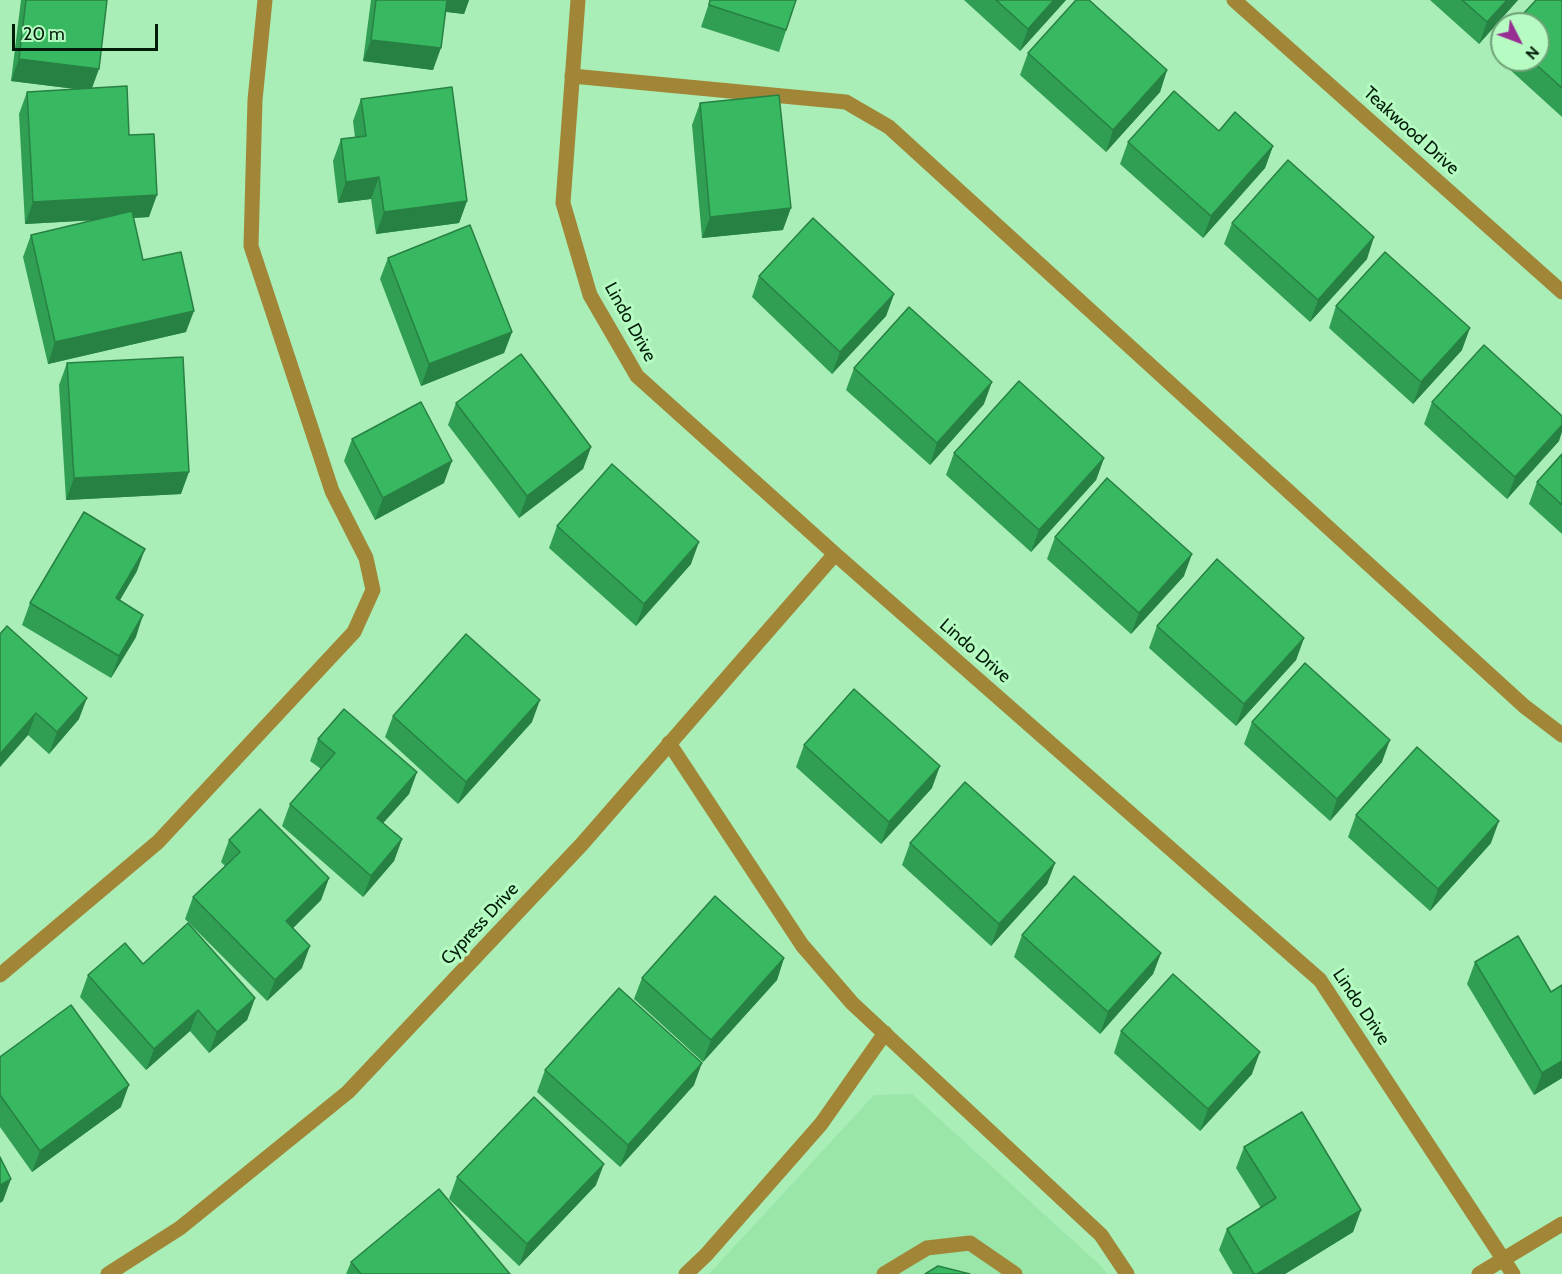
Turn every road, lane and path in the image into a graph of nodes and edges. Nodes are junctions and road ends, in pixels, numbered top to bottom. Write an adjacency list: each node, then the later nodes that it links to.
1 (265, 0): 9 (street)
2 (578, 0): 4 (street, Lindo Drive)
3 (1234, 0): 5 (street, Teakwood Drive)
4 (573, 76): 6 (street, Lindo Drive); 7 (street)
5 (1562, 292)
6 (835, 554): 8 (street, Cypress Drive); 12 (street, Lindo Drive)
7 (1562, 735)
8 (669, 743): 10 (street); 13 (street, Cypress Drive)
9 (0, 975)
10 (885, 1033): 14 (street); 17 (street)
11 (1562, 1224): 12 (street)
12 (1504, 1259): 18 (street); 19 (street, Lindo Drive)
13 (108, 1274)
14 (686, 1274)
15 (884, 1274): 16 (street)
16 (1015, 1274)
17 (1127, 1274)
18 (1479, 1274)
19 (1513, 1274)

